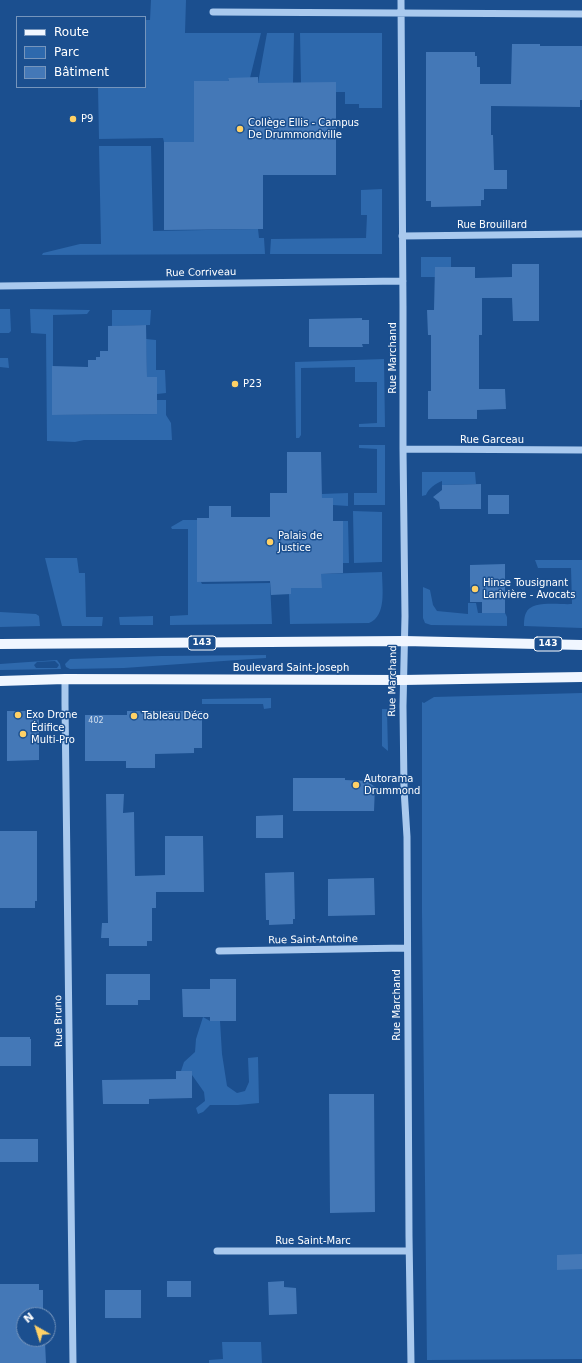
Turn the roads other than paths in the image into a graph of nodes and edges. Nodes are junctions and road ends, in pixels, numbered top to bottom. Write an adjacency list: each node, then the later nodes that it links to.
1 (401, 0): 3 (street, Rue Marchand)
2 (213, 12): 3 (street)
3 (401, 13): 4 (street); 6 (street, Rue Marchand)
4 (582, 14)
5 (582, 234): 6 (street, Rue Brouillard)
6 (402, 236): 7 (street, Rue Marchand)
7 (403, 281): 8 (street, Rue Corriveau); 9 (street, Rue Marchand)
8 (0, 286)
9 (403, 449): 10 (street, Rue Garceau); 11 (street, Rue Marchand)
10 (582, 450)
11 (404, 641): 12 (main road, 143); 13 (main road, 143); 16 (street, Rue Marchand)
12 (0, 644)
13 (582, 645)
14 (582, 677): 16 (main road, Boulevard Saint-Joseph)
15 (65, 679): 16 (main road, Boulevard Saint-Joseph); 17 (main road, Boulevard Saint-Joseph); 22 (street, Rue Bruno)
16 (403, 680): 18 (street, Rue Marchand)
17 (0, 681)
18 (407, 948): 19 (street, Rue Saint-Antoine); 21 (street, Rue Marchand)
19 (219, 951)
20 (216, 1251): 21 (street, Rue Saint-Marc)
21 (409, 1251): 23 (street, Rue Marchand)
22 (73, 1363)
23 (411, 1363)

